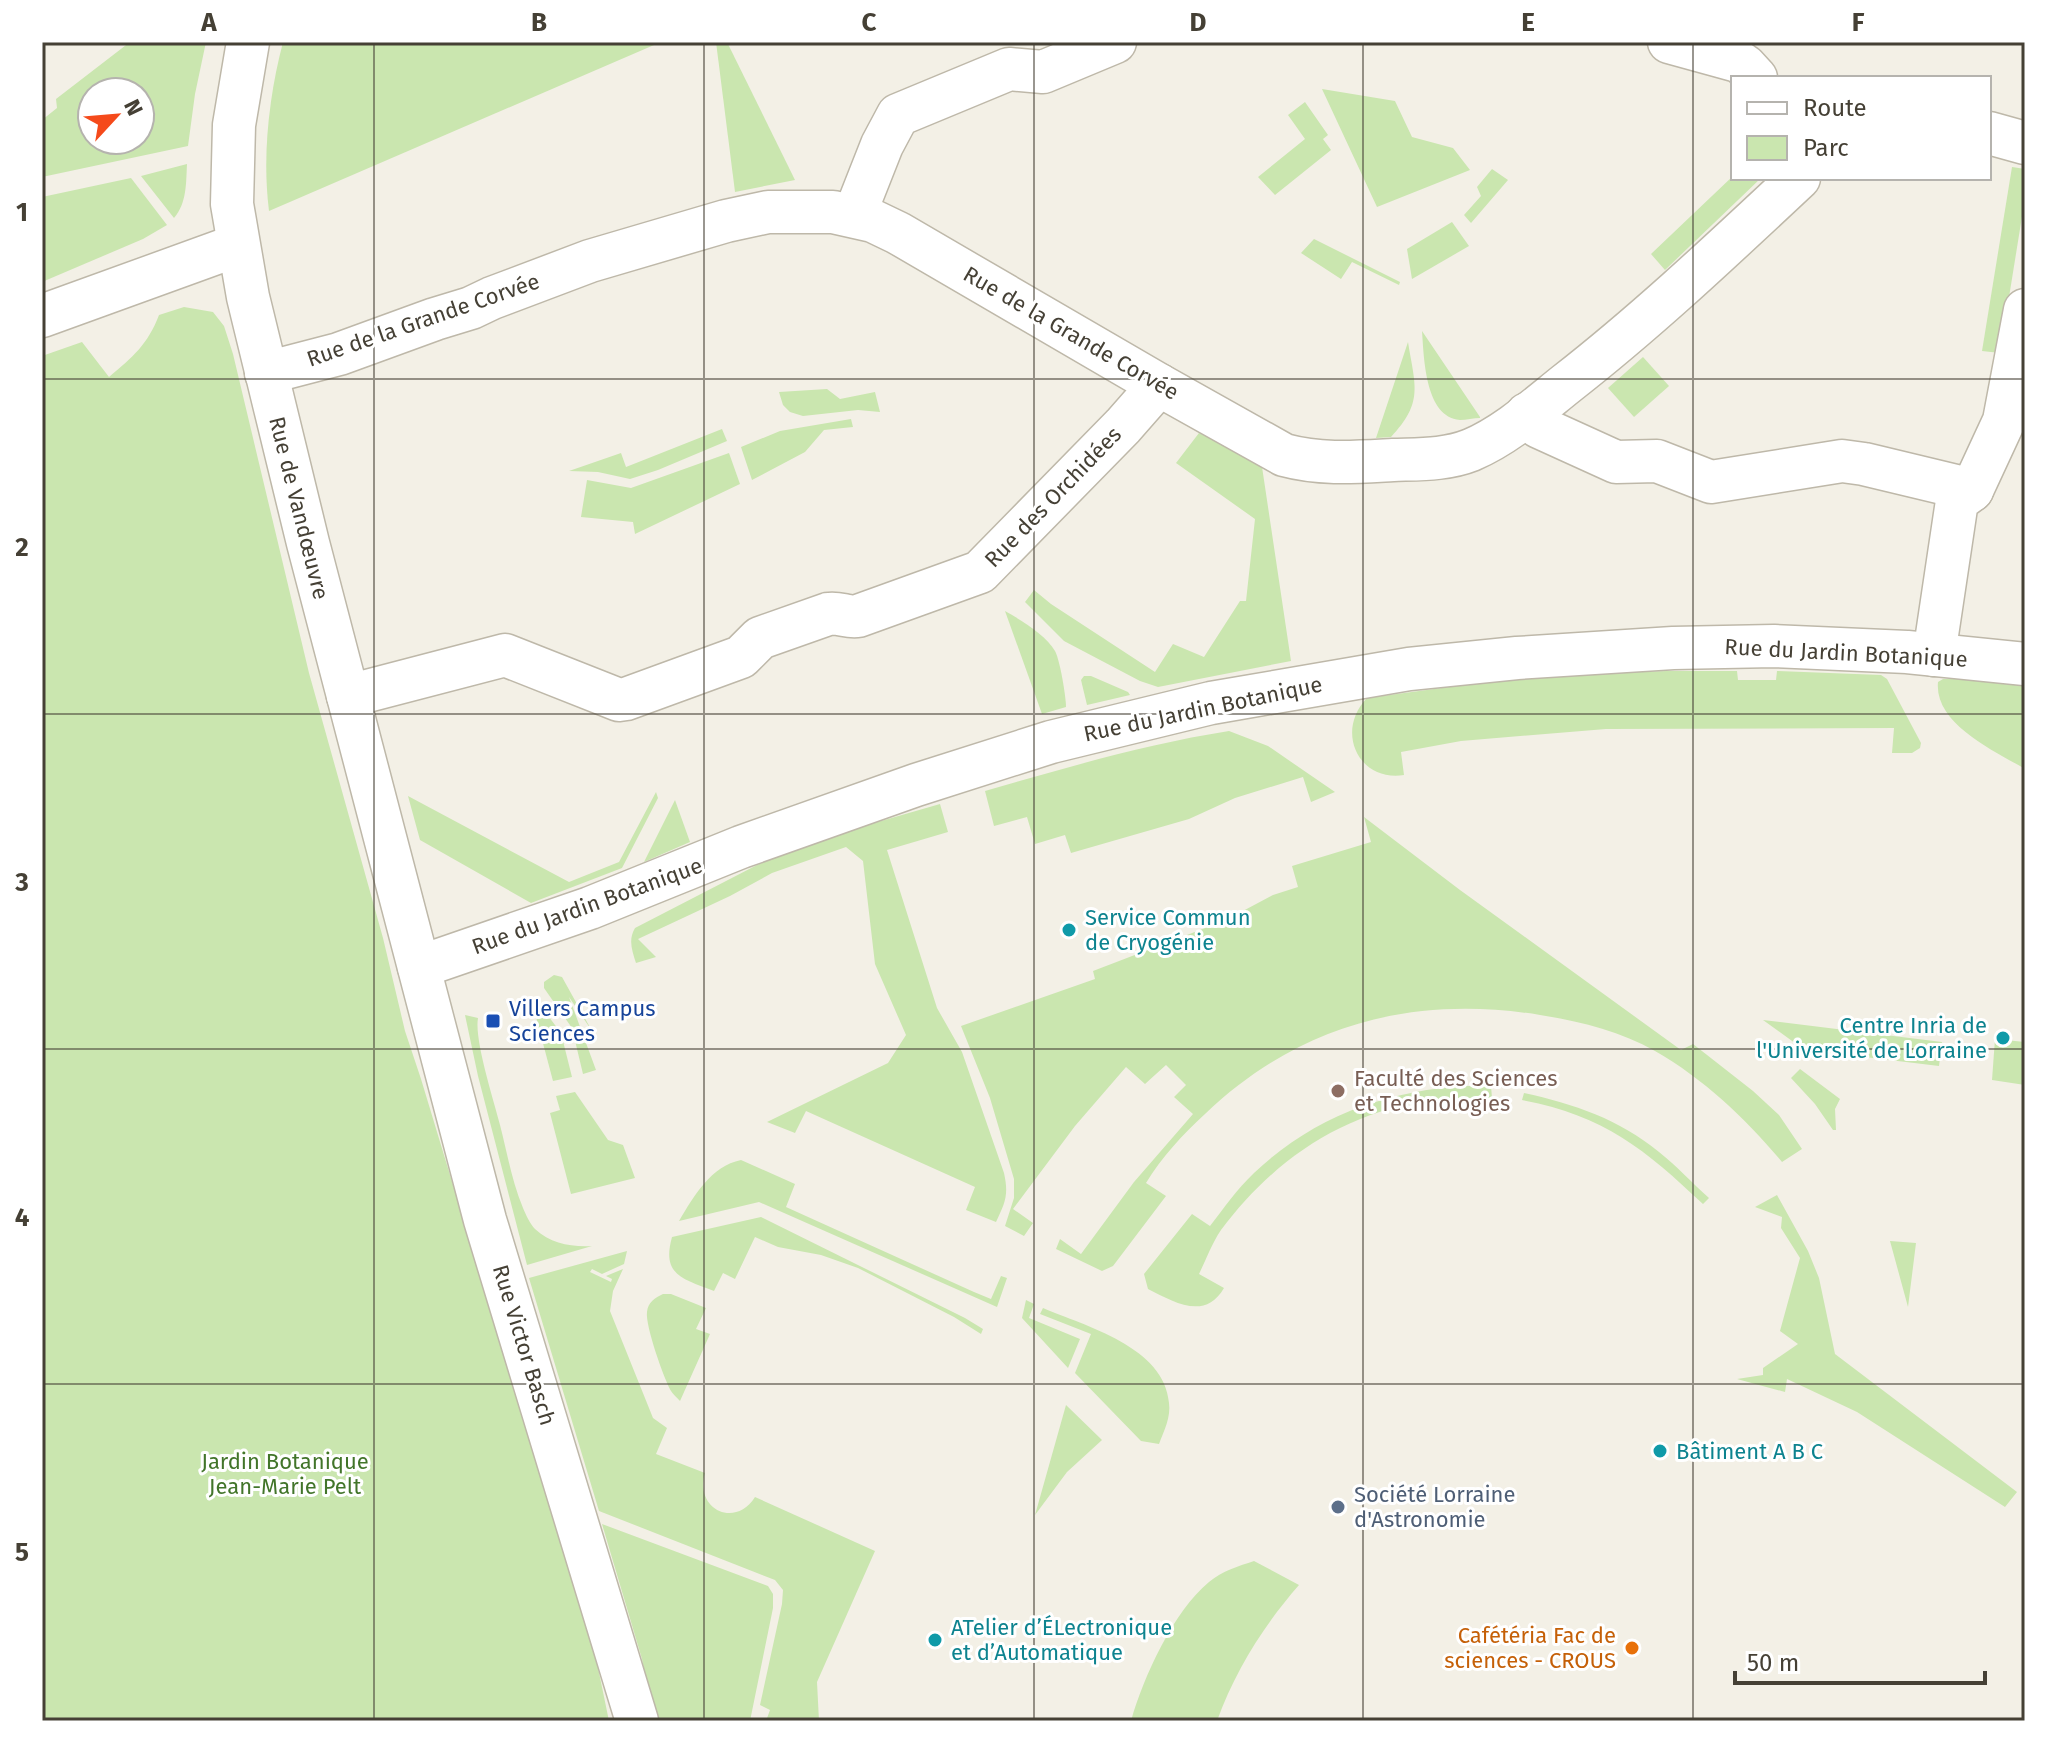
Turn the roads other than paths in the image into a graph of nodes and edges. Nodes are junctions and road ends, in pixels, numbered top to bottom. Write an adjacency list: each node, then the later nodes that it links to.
1 (248, 42): 9 (street, Rue de Vandœuvre)
2 (1115, 42): 8 (street)
3 (1669, 42): 4 (street)
4 (1754, 76)
5 (1991, 134): 6 (street)
6 (2025, 143)
7 (1797, 180): 14 (street, Rue de la Grande Corvée)
8 (854, 216): 12 (street, Rue de la Grande Corvée); 13 (street, Rue de la Grande Corvée)
9 (238, 245): 11 (street); 12 (street, Rue de Vandœuvre)
10 (2025, 310): 15 (street)
11 (42, 316)
12 (266, 373): 18 (street, Rue de Vandœuvre)
13 (1159, 385): 14 (street, Rue de la Grande Corvée); 18 (street, Rue des Orchidées)
14 (1527, 414): 15 (street)
15 (1972, 490): 16 (street)
16 (1946, 656): 17 (street, Rue du Jardin Botanique); 19 (street, Rue du Jardin Botanique)
17 (2025, 664)
18 (348, 696): 19 (street, Rue de Vandœuvre)
19 (419, 967): 20 (street, Rue Victor Basch)
20 (637, 1721)

